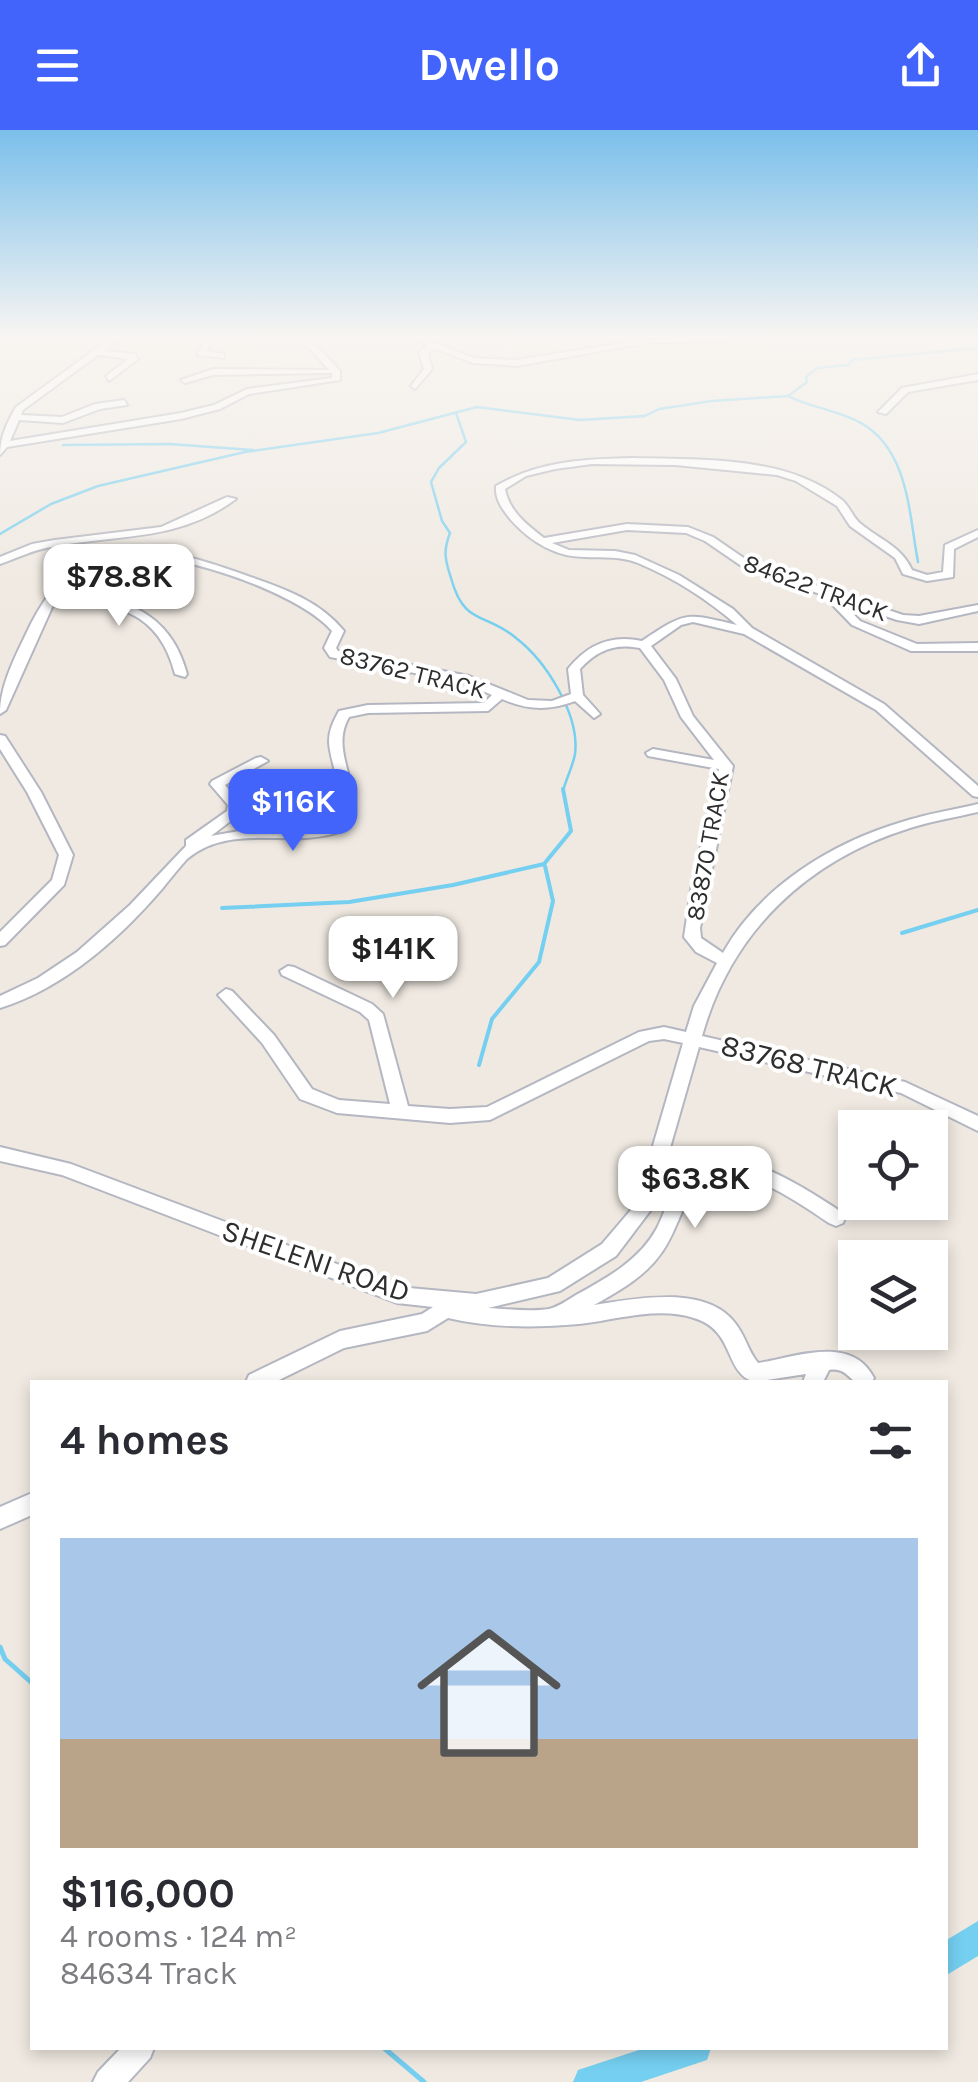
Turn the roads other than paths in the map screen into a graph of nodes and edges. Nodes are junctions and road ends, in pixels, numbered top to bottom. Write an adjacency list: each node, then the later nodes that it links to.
1 (109, 428): 2 (street)
2 (3, 448)
3 (231, 499): 6 (street)
4 (978, 532): 5 (street)
5 (542, 541): 7 (street, 84622 TRACK); 10 (street)
6 (0, 560)
7 (828, 594): 9 (street, 84622 TRACK); 12 (street)
8 (49, 600): 13 (street); 14 (street, 83762 TRACK); 16 (street, 83762 TRACK)
9 (978, 608)
10 (748, 631): 11 (street); 22 (street)
11 (644, 646): 15 (street); 21 (street, 83870 TRACK)
12 (978, 647)
13 (181, 674)
14 (500, 694): 15 (street, 83762 TRACK); 24 (street)
15 (577, 696): 17 (street)
16 (0, 710)
17 (594, 714)
18 (0, 739): 25 (street)
19 (653, 753): 21 (street)
20 (261, 762): 24 (street)
21 (726, 766): 26 (street, 83870 TRACK)
22 (978, 794)
23 (978, 808): 26 (street, SHELENI ROAD)
24 (185, 852): 29 (street)
25 (0, 941)
26 (724, 960): 30 (street, SHELENI ROAD)
27 (288, 970): 31 (street)
28 (226, 994): 31 (street, 83768 TRACK)
29 (0, 1002)
30 (693, 1037): 31 (street, 83768 TRACK); 32 (street, 83768 TRACK); 35 (street, SHELENI ROAD)
31 (400, 1110)
32 (978, 1124)
33 (0, 1154): 35 (street, SHELENI ROAD)
34 (836, 1218): 36 (street)
35 (452, 1306): 36 (street); 39 (street)
36 (558, 1316): 37 (street)
37 (823, 1360): 38 (street); 40 (street)
38 (864, 1378)
39 (260, 1380)
40 (814, 1380)
41 (30, 1505): 42 (street)
42 (0, 1518)
43 (138, 2050): 44 (street)
44 (108, 2082)

